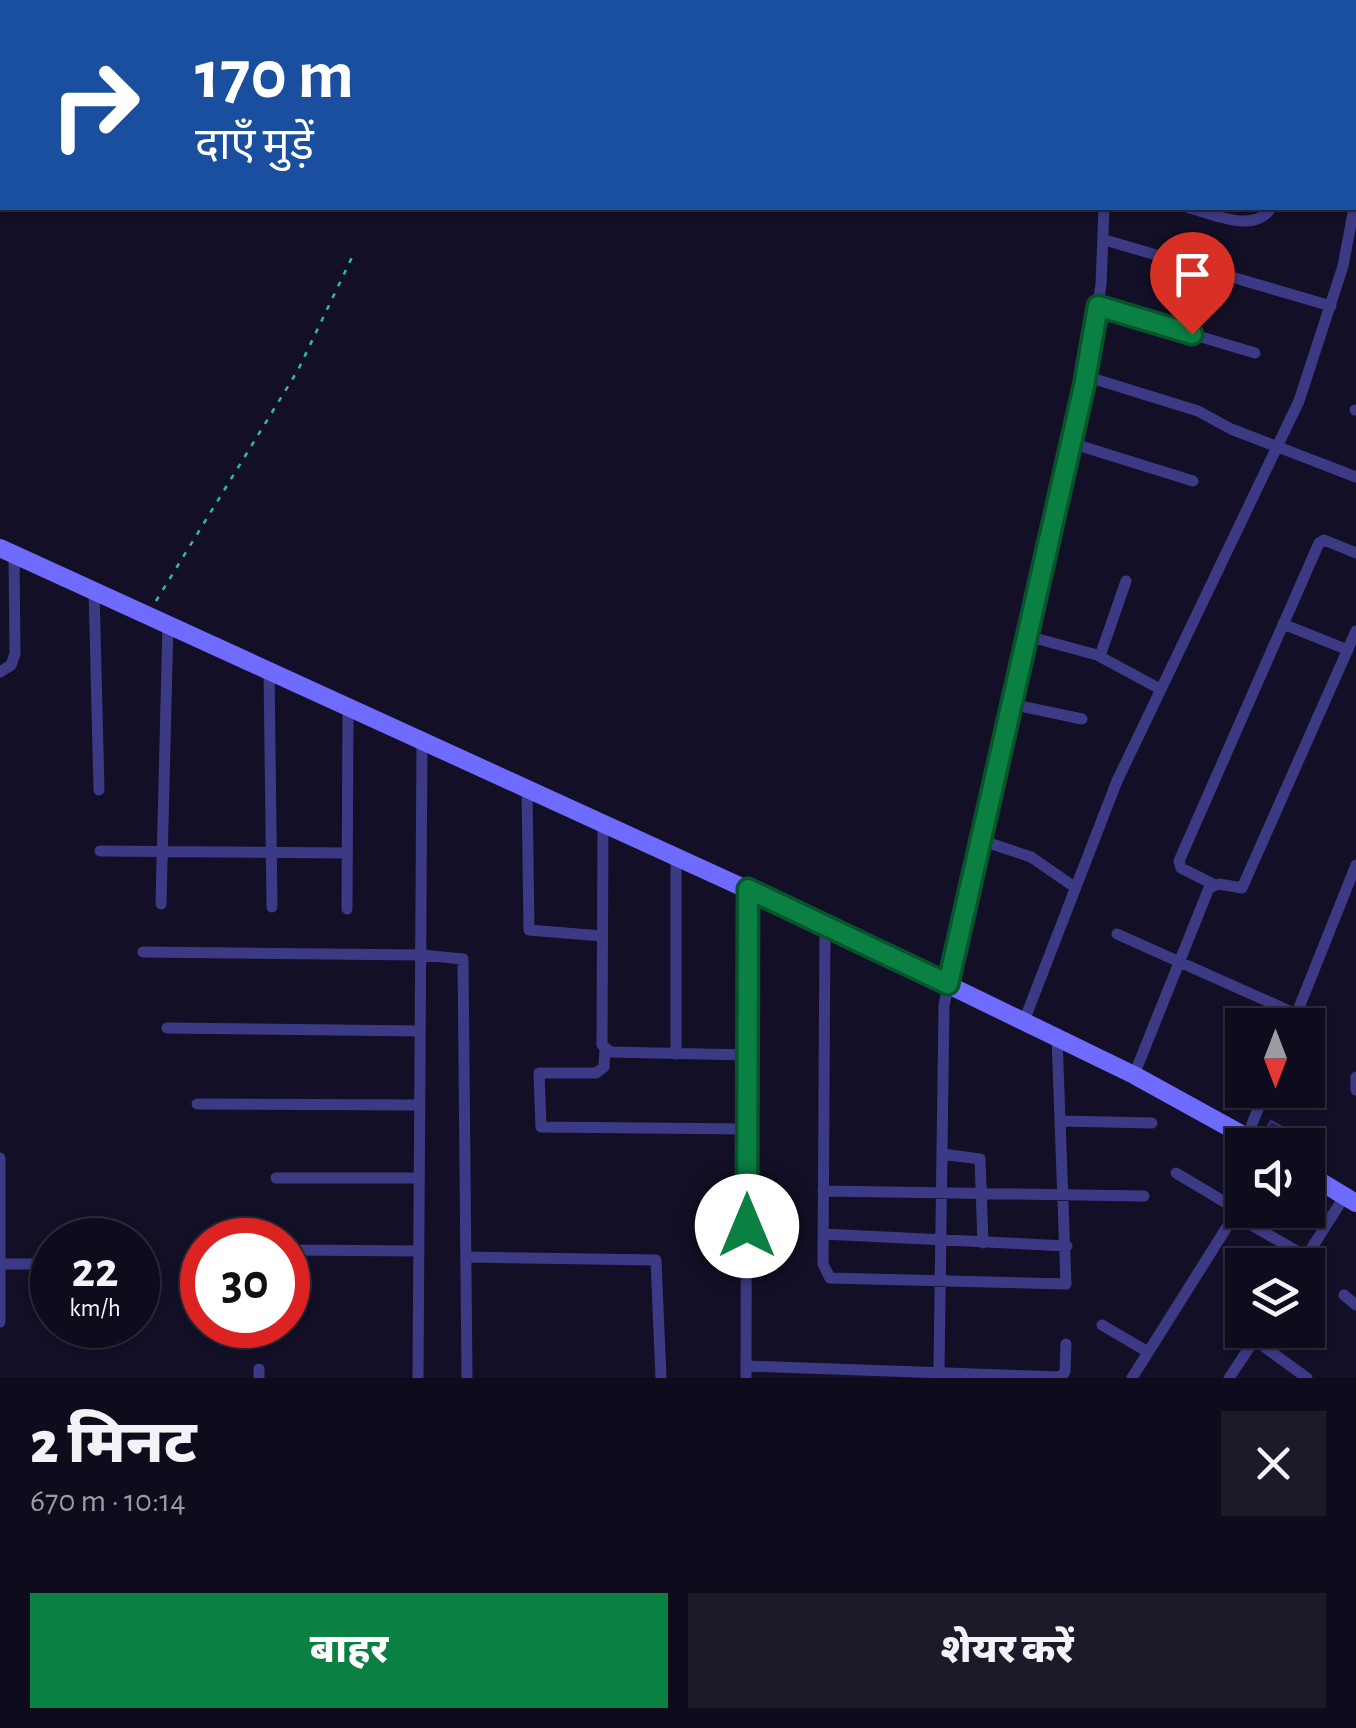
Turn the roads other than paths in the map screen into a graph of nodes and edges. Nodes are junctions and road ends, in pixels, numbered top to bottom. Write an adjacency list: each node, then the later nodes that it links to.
1 (1104, 210): 5 (street)
2 (1199, 210): 3 (street)
3 (1270, 210)
4 (1354, 210): 6 (street)
5 (1105, 240): 7 (street); 8 (street)
6 (1350, 268): 8 (street)
7 (1098, 306): 9 (street); 10 (street)
8 (1331, 306): 12 (street)
9 (1255, 353)
10 (1086, 376): 11 (street); 12 (street)
11 (1071, 443): 14 (street); 22 (street)
12 (1277, 447): 13 (street); 27 (street)
13 (1356, 478)
14 (1193, 481)
15 (7, 550): 18 (street); 26 (street)
16 (1356, 552): 20 (street)
17 (1126, 581): 24 (street)
18 (94, 588): 19 (street); 33 (street)
19 (168, 622): 25 (street); 37 (street)
20 (1283, 624): 23 (street); 42 (street)
21 (1356, 632): 23 (street)
22 (1027, 636): 24 (street); 28 (street)
23 (1348, 650): 42 (street)
24 (1100, 656): 27 (street)
25 (269, 670): 29 (street); 38 (street)
26 (0, 672)
27 (1160, 689): 43 (street)
28 (1011, 704): 30 (street); 35 (street)
29 (348, 706): 31 (street); 39 (street)
30 (1082, 720)
31 (422, 740): 32 (street); 52 (street)
32 (527, 788): 34 (street); 50 (street)
33 (99, 790)
34 (603, 824): 40 (street); 50 (street)
35 (980, 840): 43 (street); 54 (street)
36 (100, 851): 37 (street)
37 (162, 851): 38 (street); 45 (street)
38 (274, 852): 39 (street); 46 (street)
39 (347, 853): 47 (street)
40 (676, 856): 44 (street); 62 (street)
41 (1356, 865): 56 (street)
42 (1213, 884): 53 (street)
43 (1073, 886): 57 (street)
44 (748, 889): 48 (street); 63 (street)
45 (162, 904)
46 (272, 907)
47 (347, 909)
48 (825, 925): 54 (street); 79 (street)
49 (1117, 934): 53 (street)
50 (602, 936): 61 (street)
51 (142, 952): 52 (street)
52 (421, 955): 59 (street); 96 (street)
53 (1178, 961): 55 (street); 64 (street)
54 (948, 984): 57 (street); 73 (street)
55 (1272, 1008)
56 (1298, 1008)
57 (1024, 1021): 60 (street)
58 (166, 1028): 59 (street)
59 (420, 1031): 68 (street)
60 (1056, 1038): 64 (street); 69 (street)
61 (604, 1049): 62 (street); 71 (street)
62 (676, 1054): 63 (street)
63 (748, 1054): 71 (street)
64 (1134, 1075): 72 (street)
65 (1356, 1077): 66 (street)
66 (1356, 1090)
67 (196, 1104): 68 (street)
68 (420, 1106): 77 (street)
69 (1061, 1122): 70 (street); 82 (street)
70 (1152, 1123)
71 (748, 1128): 109 (street)
72 (1230, 1128)
73 (942, 1154): 80 (street); 81 (street)
74 (0, 1158): 97 (street)
75 (1176, 1173): 85 (street)
76 (276, 1178): 77 (street)
77 (419, 1178): 95 (street)
78 (1325, 1185): 84 (street)
79 (823, 1191): 80 (street); 88 (street)
80 (942, 1194): 81 (street); 89 (street)
81 (982, 1195): 82 (street); 90 (street)
82 (1065, 1196): 83 (street); 91 (street)
83 (1144, 1196)
84 (1350, 1200): 93 (street)
85 (1225, 1202)
86 (1227, 1228): 107 (street)
87 (1261, 1228): 92 (street)
88 (823, 1234): 89 (street); 99 (street)
89 (941, 1241): 90 (street); 99 (street)
90 (983, 1243): 91 (street)
91 (1068, 1246): 99 (street)
92 (1287, 1248)
93 (1314, 1248)
94 (310, 1250): 95 (street)
95 (419, 1251): 110 (street)
96 (467, 1257): 111 (street); 112 (street)
97 (2, 1264): 98 (street); 102 (street)
98 (30, 1264)
99 (940, 1282): 108 (street)
100 (1344, 1295): 101 (street)
101 (1356, 1305)
102 (0, 1322)
103 (1102, 1325): 107 (street)
104 (1066, 1344): 108 (street)
105 (1249, 1348): 114 (street)
106 (1273, 1348): 115 (street)
107 (1148, 1352): 113 (street)
108 (939, 1370): 109 (street)
109 (746, 1372)
110 (418, 1378)
111 (467, 1378)
112 (662, 1378)
113 (1132, 1378)
114 (1229, 1378)
115 (1307, 1378)

